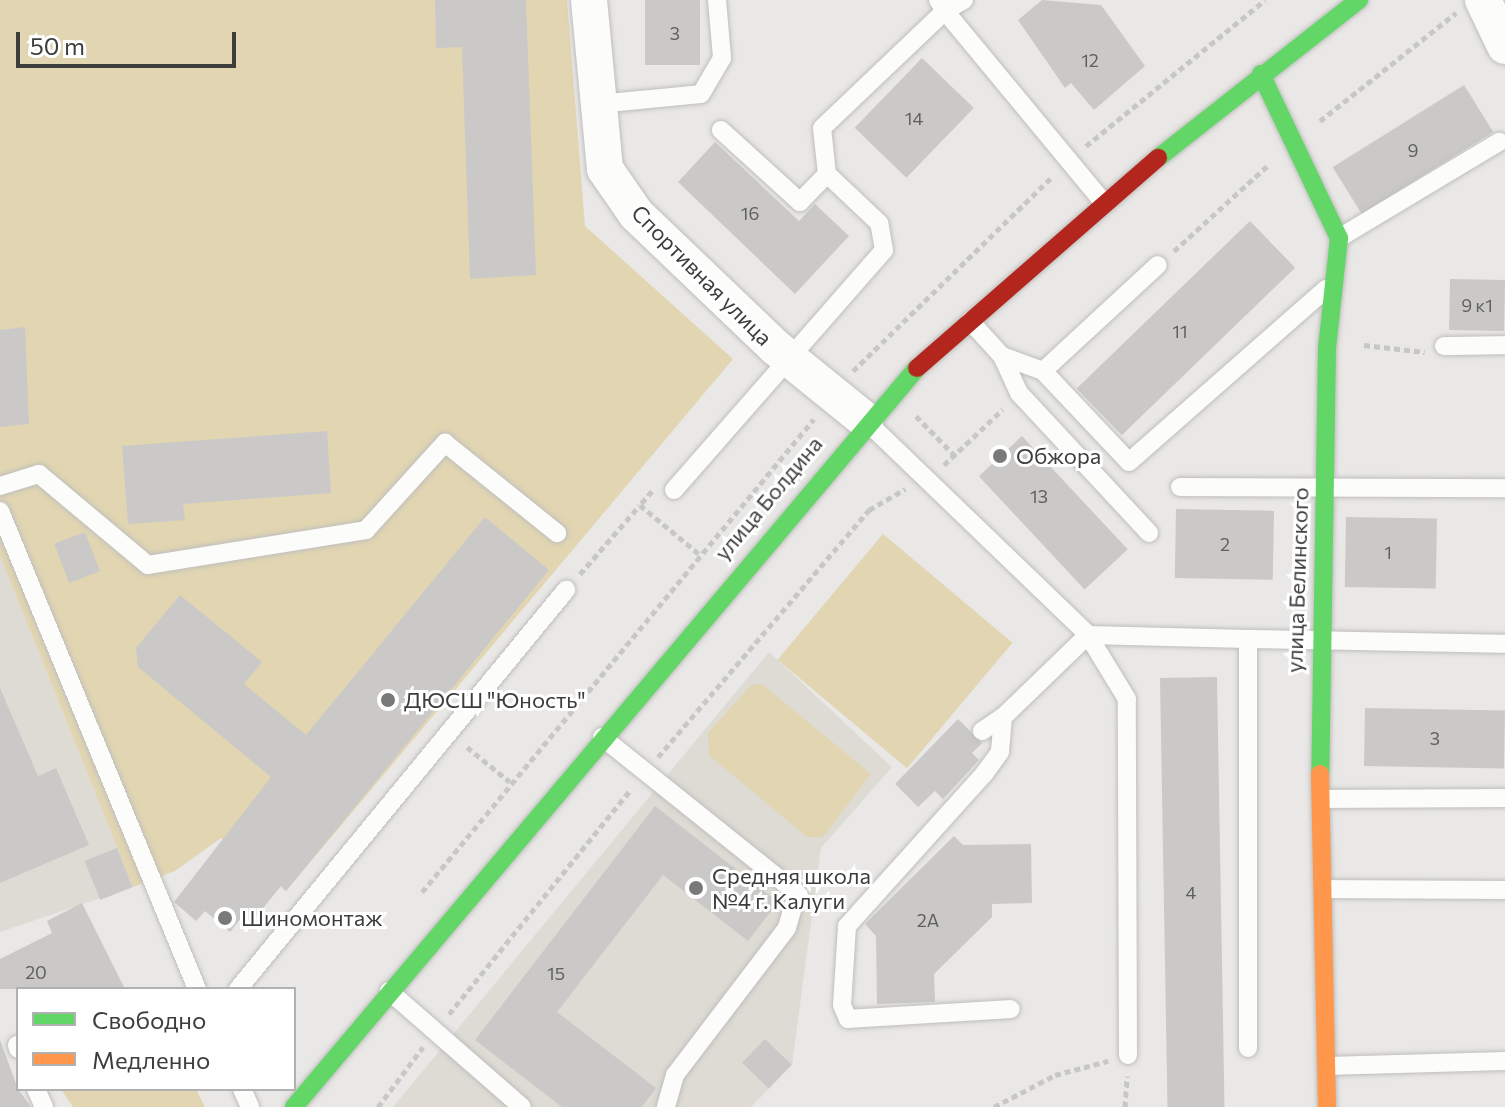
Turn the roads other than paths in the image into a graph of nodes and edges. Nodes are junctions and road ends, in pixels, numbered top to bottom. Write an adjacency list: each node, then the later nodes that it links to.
1 (589, 0): 9 (street, Спортивная улица)
2 (717, 0): 9 (lane)
3 (964, 0): 6 (lane)
4 (1359, 0): 8 (main road, улица Болдина)
5 (1483, 0): 7 (street)
6 (942, 5): 12 (lane); 13 (lane)
7 (1505, 46)
8 (1261, 74): 13 (main road, улица Болдина); 14 (main road)
9 (598, 104): 21 (street, Спортивная улица)
10 (721, 130): 12 (lane)
11 (1499, 142): 14 (lane)
12 (827, 174): 21 (lane)
13 (1103, 202): 17 (main road, улица Болдина)
14 (1339, 238): 16 (main road, улица Белинского)
15 (1158, 265): 22 (lane)
16 (1331, 284): 22 (lane); 26 (main road, улица Белинского)
17 (970, 321): 20 (lane); 23 (main road, улица Болдина)
18 (1505, 345): 19 (lane)
19 (1444, 346)
20 (1002, 356): 22 (lane); 31 (lane)
21 (786, 357): 23 (street, Спортивная улица); 28 (lane)
22 (1043, 371)
23 (865, 420): 33 (lane); 39 (main road, улица Болдина)
24 (0, 486): 30 (lane)
25 (1180, 487): 26 (lane)
26 (1324, 487): 27 (lane); 35 (main road, улица Белинского)
27 (1505, 488)
28 (674, 490)
29 (0, 511): 44 (lane)
30 (557, 533)
31 (1149, 533)
32 (566, 590): 45 (lane)
33 (1088, 635): 34 (lane); 37 (lane); 49 (lane)
34 (1248, 639): 35 (lane); 48 (lane)
35 (1317, 641): 36 (lane); 41 (main road, улица Белинского)
36 (1505, 644)
37 (1003, 717): 38 (lane); 47 (lane)
38 (982, 731)
39 (600, 735): 46 (main road, улица Болдина); 54 (lane)
40 (1505, 798): 41 (lane)
41 (1321, 799): 42 (main road, улица Белинского)
42 (1323, 889): 43 (lane); 51 (main road, улица Белинского)
43 (1505, 890)
44 (196, 987)
45 (240, 987)
46 (389, 991): 52 (main road, улица Болдина); 53 (lane)
47 (1011, 1009)
48 (1248, 1048)
49 (1128, 1055)
50 (1505, 1061): 51 (lane)
51 (1326, 1066): 55 (main road, улица Белинского)
52 (294, 1107)
53 (522, 1107)
54 (666, 1107)
55 (1327, 1107)

